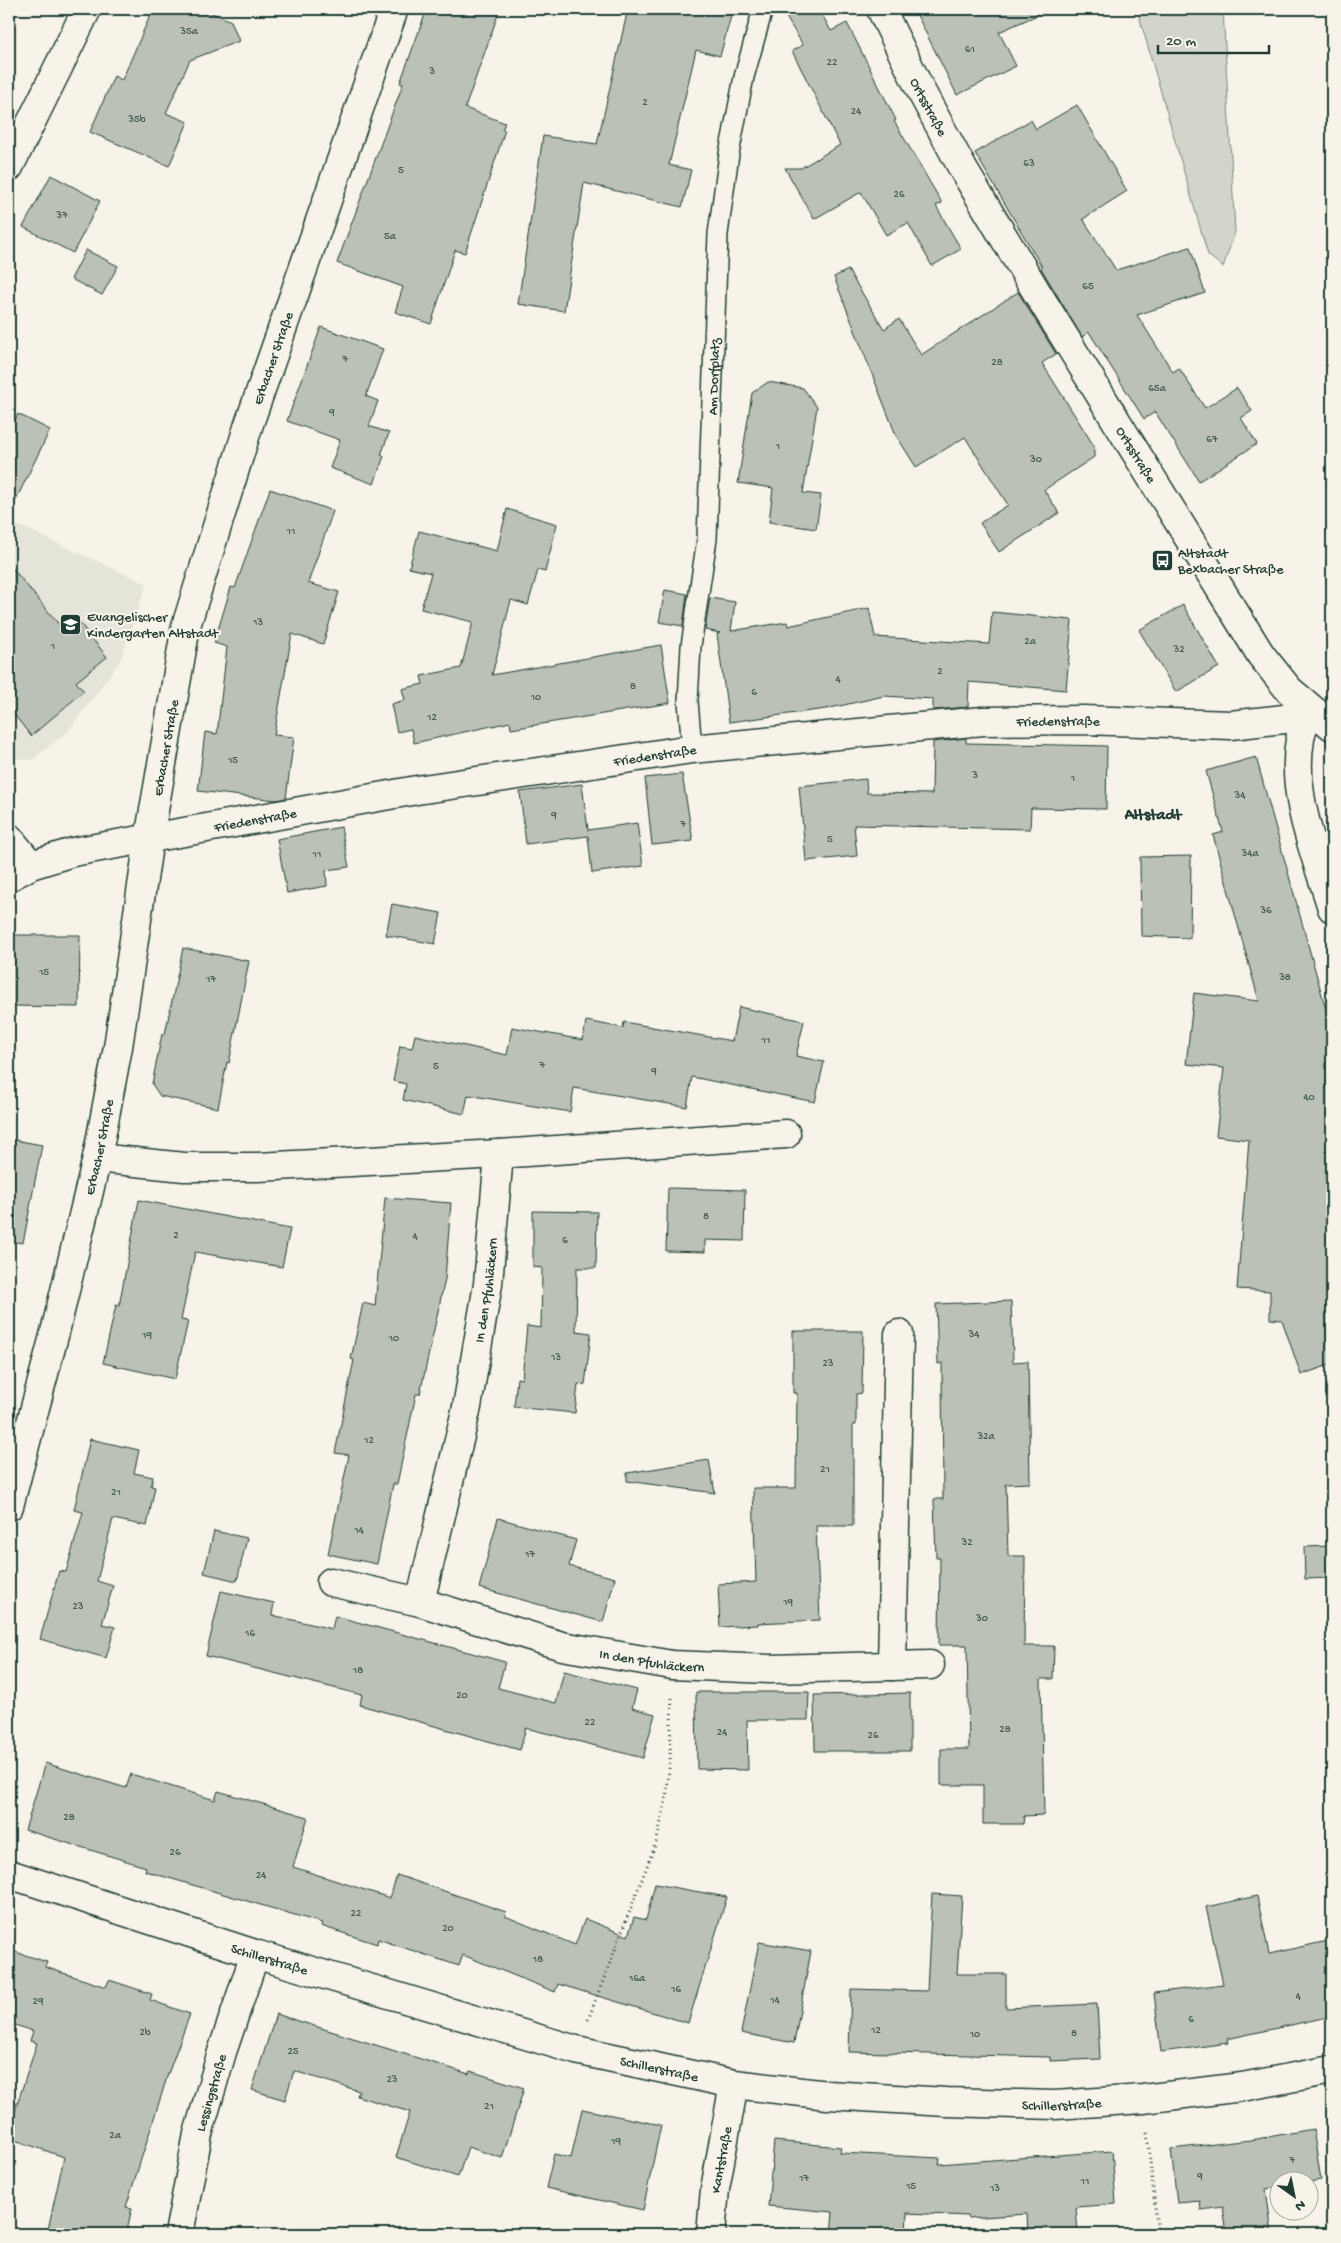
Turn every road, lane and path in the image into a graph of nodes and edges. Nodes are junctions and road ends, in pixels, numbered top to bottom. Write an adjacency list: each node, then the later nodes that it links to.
1 (87, 9): 5 (street)
2 (394, 9): 10 (street, Erbacher Straße)
3 (763, 9): 8 (lane, Am Dorfplatz)
4 (882, 9): 6 (street, Ortsstraße)
5 (9, 167)
6 (1310, 710): 7 (street, Ortsstraße); 8 (street, Friedenstraße); 12 (street)
7 (1332, 726)
8 (692, 749): 10 (street, Friedenstraße)
9 (9, 838): 11 (street)
10 (149, 839): 11 (street, Friedenstraße); 15 (street, Erbacher Straße)
11 (20, 871)
12 (1332, 908)
13 (786, 1134): 14 (street)
14 (499, 1154): 15 (street); 19 (street, In den Pfuhläckern)
15 (97, 1158): 17 (street, Erbacher Straße)
16 (899, 1334): 22 (street)
17 (9, 1506)
18 (331, 1582): 19 (street, In den Pfuhläckern)
19 (420, 1602): 21 (street, In den Pfuhläckern)
20 (930, 1664): 22 (street, In den Pfuhläckern)
21 (672, 1665): 22 (street, In den Pfuhläckern); 25 (path)
22 (892, 1666)
23 (9, 1874): 24 (street, Schillerstraße)
24 (255, 1954): 25 (street, Schillerstraße); 29 (street, Lessingstraße)
25 (576, 2050): 27 (street, Schillerstraße)
26 (1332, 2070): 28 (street, Schillerstraße)
27 (734, 2084): 28 (street, Schillerstraße); 30 (street, Kantstraße)
28 (1143, 2099): 31 (path)
29 (179, 2234)
30 (711, 2234)
31 (1158, 2234)

